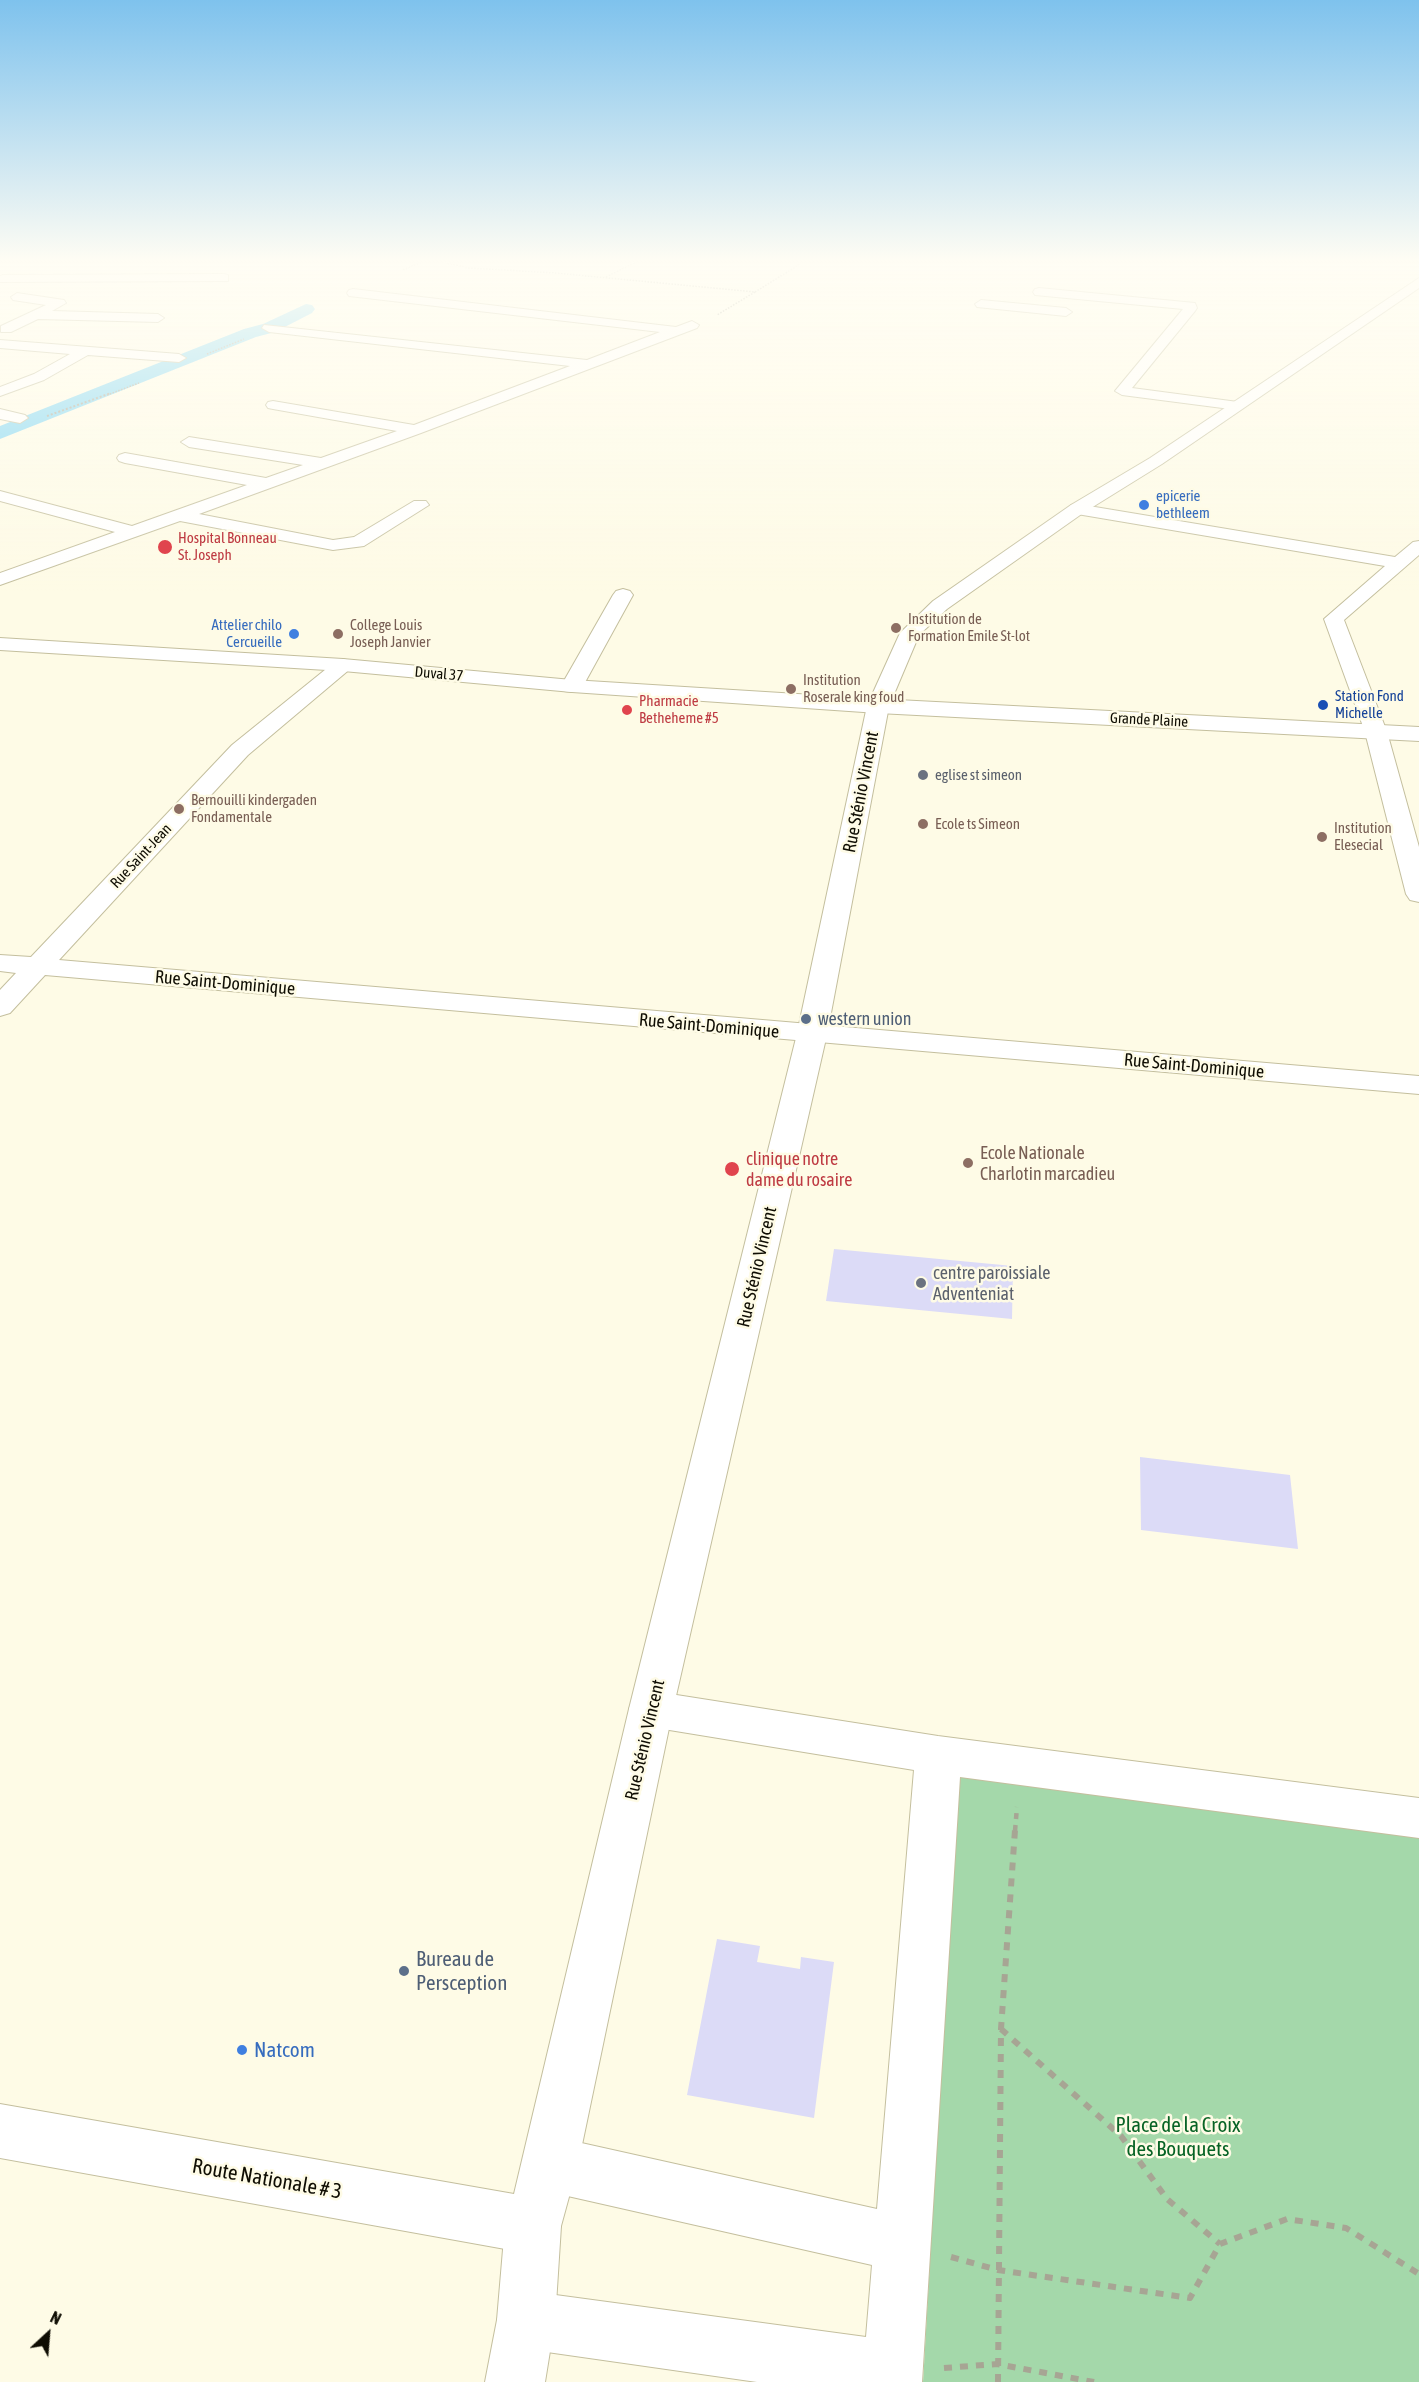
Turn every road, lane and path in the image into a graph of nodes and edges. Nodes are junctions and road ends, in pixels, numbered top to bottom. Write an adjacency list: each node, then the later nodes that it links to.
1 (49, 371): 6 (street)
2 (571, 371): 12 (street)
3 (1136, 371): 8 (street)
4 (1290, 371): 8 (street, Rue Sténio Vincent)
5 (145, 380): 11 (path)
6 (0, 393)
7 (273, 405): 12 (street)
8 (1238, 406): 19 (street, Rue Sténio Vincent)
9 (0, 414): 10 (street)
10 (20, 418)
11 (40, 419)
12 (416, 430): 15 (street)
13 (189, 442): 15 (street)
14 (125, 458): 16 (street)
15 (323, 464): 16 (street)
16 (267, 483): 20 (street)
17 (0, 496): 21 (street)
18 (420, 505): 20 (street)
19 (1077, 510): 23 (street); 29 (street, Rue Sténio Vincent)
20 (176, 515): 21 (street)
21 (132, 531): 24 (street)
22 (1419, 546): 23 (street)
23 (1400, 563): 30 (street)
24 (0, 579)
25 (623, 595): 28 (street)
26 (0, 644): 27 (street, Duval 37)
27 (343, 665): 28 (street, Duval 37); 34 (street, Rue Saint-Jean)
28 (572, 686): 29 (street, Duval 37)
29 (878, 706): 30 (street, Grande Plaine); 36 (street, Rue Sténio Vincent)
30 (1376, 732): 31 (street, Grande Plaine); 32 (street)
31 (1419, 734)
32 (1419, 894)
33 (0, 963): 34 (street, Rue Saint-Dominique)
34 (37, 967): 35 (street, Rue Saint-Jean); 36 (street, Rue Saint-Dominique)
35 (0, 1007)
36 (812, 1034): 37 (street, Rue Saint-Dominique); 38 (street, Rue Sténio Vincent)
37 (1419, 1085)
38 (651, 1709): 39 (street); 44 (street, Rue Sténio Vincent)
39 (938, 1755): 40 (street); 46 (street)
40 (1020, 1765): 41 (street); 42 (path)
41 (1419, 1818)
42 (1001, 2029): 47 (path); 48 (path)
43 (0, 2131): 45 (street, Route Nationale # 3)
44 (550, 2164): 45 (street, Rue Sténio Vincent); 46 (street)
45 (533, 2226): 50 (street, Rue Sténio Vincent)
46 (901, 2243): 48 (path); 52 (street)
47 (1220, 2244): 48 (path); 49 (path)
48 (998, 2270): 51 (path)
49 (1419, 2274)
50 (526, 2320): 52 (street); 53 (street, Rue Sténio Vincent)
51 (997, 2364): 52 (path); 54 (path); 55 (path)
52 (892, 2376)
53 (515, 2382)
54 (998, 2382)
55 (1094, 2382)

